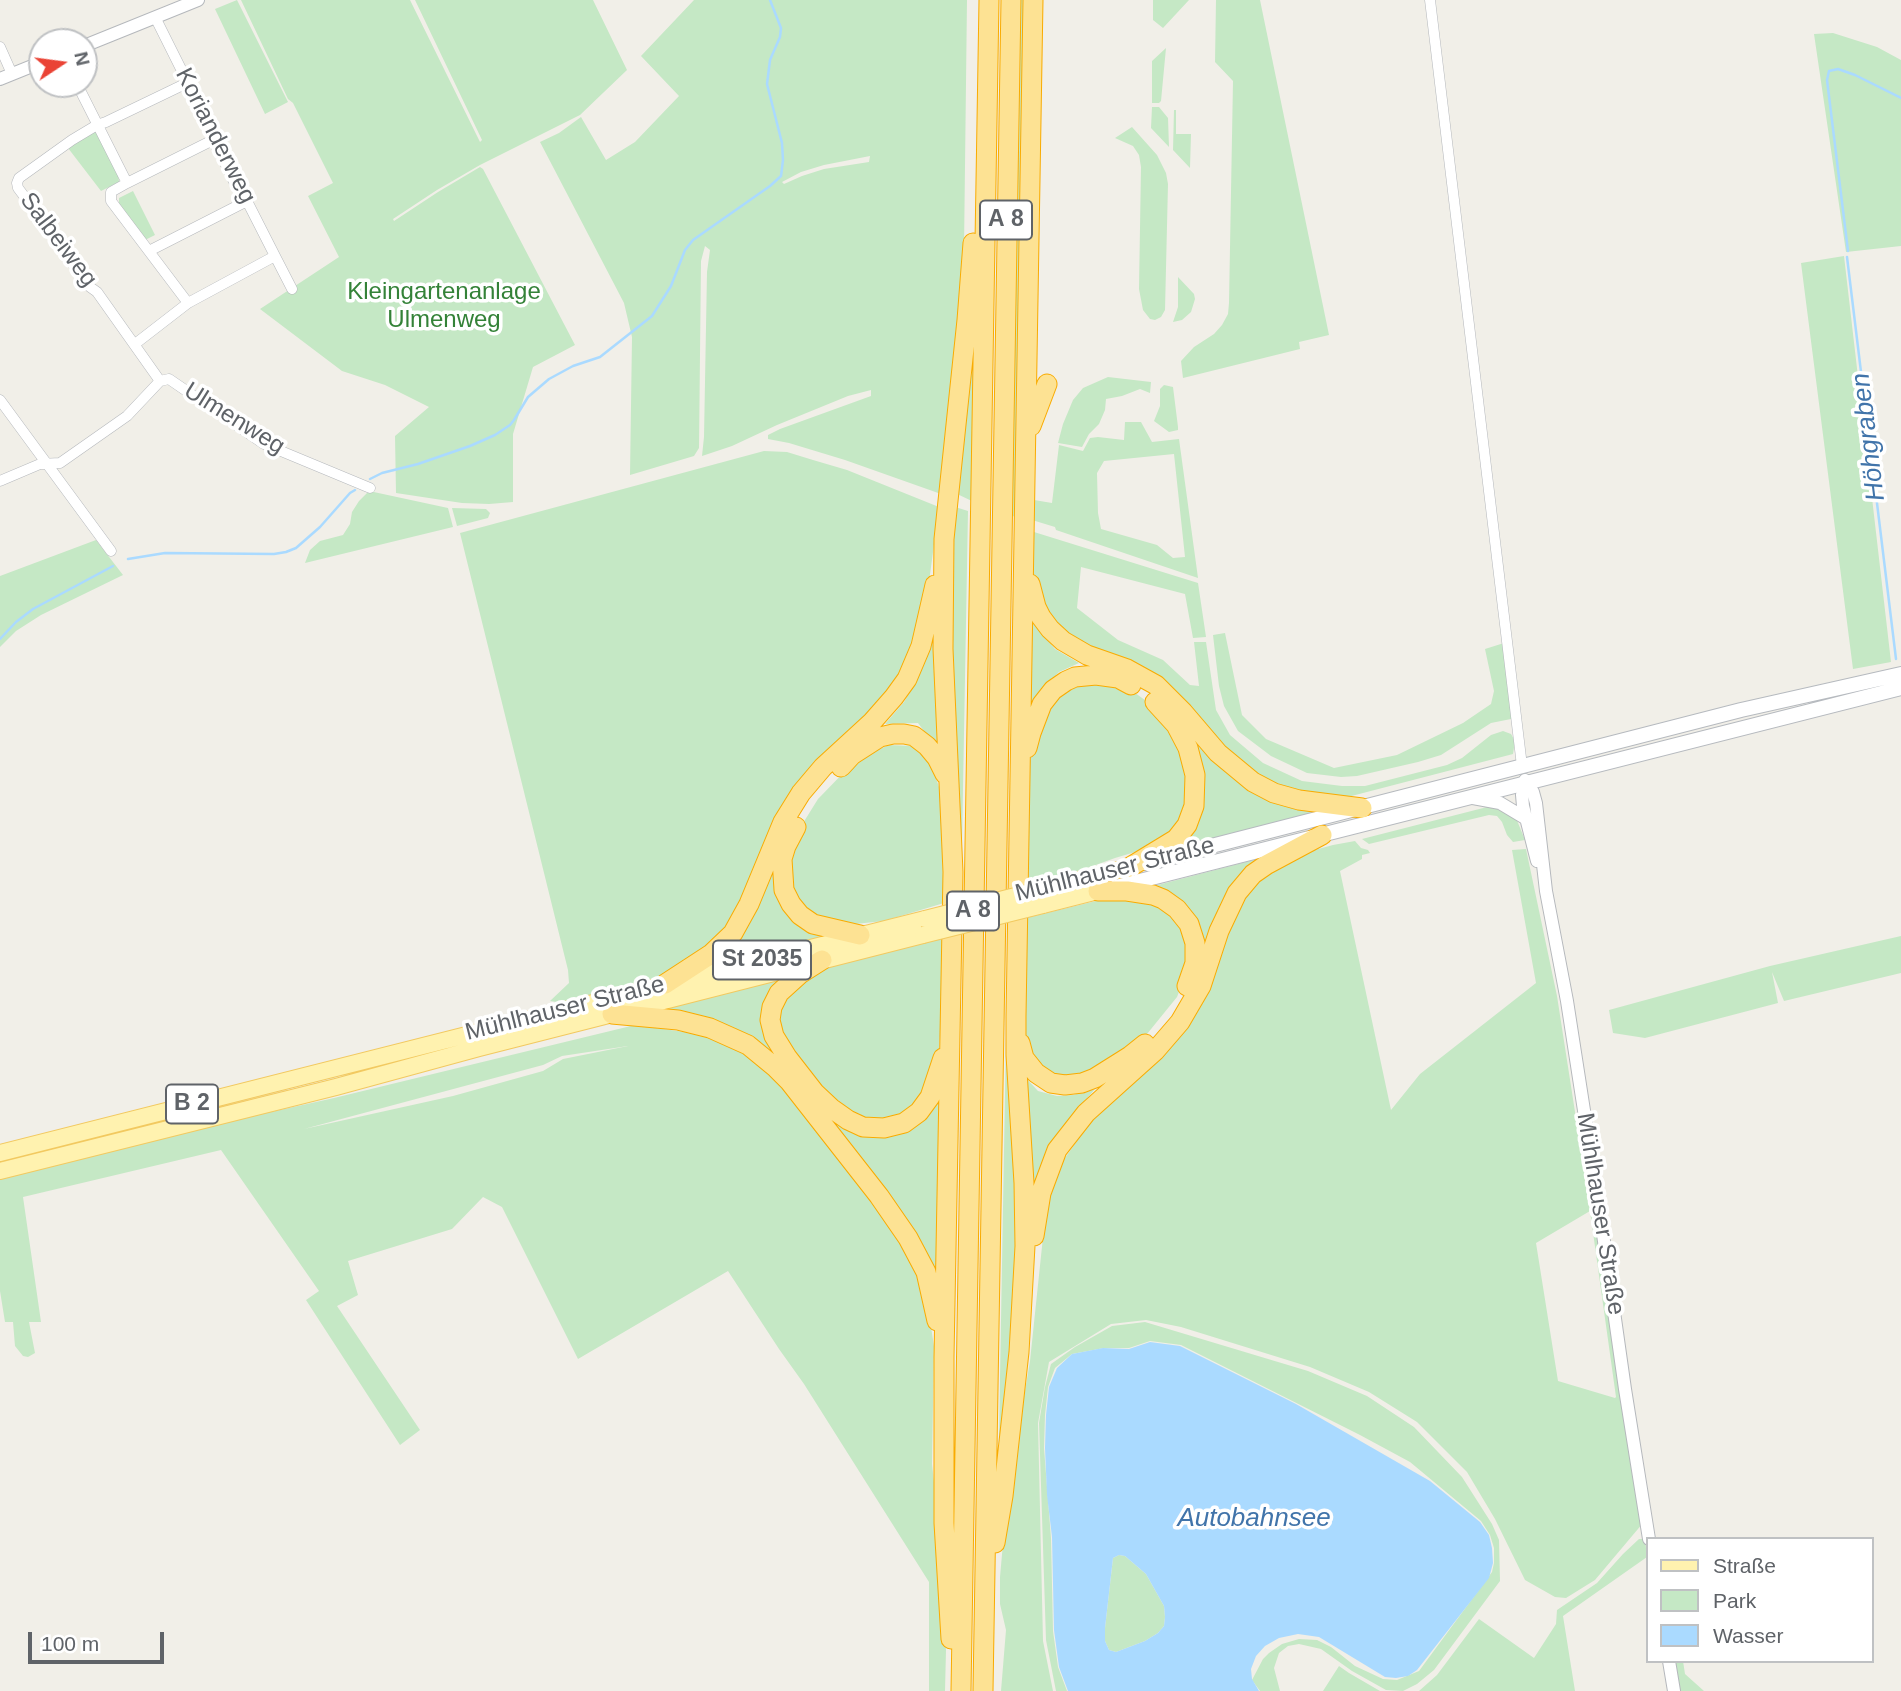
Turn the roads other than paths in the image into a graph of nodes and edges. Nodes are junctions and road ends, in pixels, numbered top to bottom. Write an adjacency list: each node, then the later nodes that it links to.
1 (198, 0): 6 (street)
2 (989, 0): 14 (highway, A 8)
3 (1011, 0): 59 (highway, A 8)
4 (1033, 0): 26 (highway)
5 (1430, 0): 35 (street)
6 (155, 17): 7 (street); 11 (street, Korianderweg)
7 (98, 40)
8 (0, 47): 10 (street)
9 (28, 68): 10 (street)
10 (6, 77)
11 (187, 83): 13 (street); 15 (street, Korianderweg)
12 (83, 98): 13 (street)
13 (97, 125): 16 (street); 22 (street, Salbeiweg)
14 (986, 131): 30 (highway); 61 (highway, A 8)
15 (213, 140): 16 (street); 17 (street, Korianderweg)
16 (127, 183): 18 (street)
17 (247, 201): 18 (street); 19 (street, Korianderweg)
18 (149, 251): 21 (street)
19 (275, 256): 20 (street, Korianderweg); 21 (street)
20 (292, 289)
21 (188, 303): 22 (street)
22 (135, 344): 23 (street, Salbeiweg)
23 (160, 381): 27 (street, Ulmenweg); 29 (street, Ulmenweg)
24 (1047, 384): 26 (highway)
25 (0, 400): 27 (street)
26 (1026, 448): 31 (highway)
27 (47, 463): 28 (street, Ulmenweg); 32 (street)
28 (0, 481)
29 (370, 488)
30 (944, 539): 38 (highway); 50 (highway)
31 (1024, 545): 36 (highway); 40 (highway)
32 (111, 551)
33 (1901, 674): 35 (main road, Mühlhauser Straße / St 2035)
34 (1901, 688): 37 (main road, Mühlhauser Straße)
35 (1522, 765): 37 (street); 40 (main road, Mühlhauser Straße / St 2035)
36 (1019, 783): 43 (highway); 53 (highway)
37 (1526, 783): 39 (main road, Mühlhauser Straße); 41 (street, Mühlhauser Straße); 45 (street, Mühlhauser Straße)
38 (950, 792): 48 (highway); 51 (highway)
39 (1469, 797): 41 (street); 42 (main road, Mühlhauser Straße)
40 (1362, 807): 43 (main road, Mühlhauser Straße / St 2035)
41 (1525, 818): 45 (street, Mühlhauser Straße)
42 (1322, 835): 44 (main road, Mühlhauser Straße); 56 (highway)
43 (1130, 867): 46 (main road, Mühlhauser Straße / St 2035)
44 (1098, 891): 46 (main road, Mühlhauser Straße); 53 (highway)
45 (1546, 891): 58 (street, Mühlhauser Straße)
46 (1043, 897): 47 (main road, Mühlhauser Straße / St 2035, bridge)
47 (924, 927): 48 (main road, Mühlhauser Straße / St 2035); 49 (main road, Mühlhauser Straße / B 2)
48 (860, 935): 50 (main road, Mühlhauser Straße / St 2035)
49 (822, 960): 51 (highway); 52 (main road, Mühlhauser Straße / B 2)
50 (665, 984): 54 (main road, Mühlhauser Straße / B 2)
51 (951, 1012): 57 (highway)
52 (612, 1014): 55 (main road, Mühlhauser Straße / B 2); 57 (highway)
53 (1016, 1016): 56 (highway)
54 (0, 1153)
55 (0, 1171)
56 (1022, 1301): 59 (highway)
57 (944, 1357): 61 (highway)
58 (1649, 1537)
59 (984, 1599): 62 (highway, A 8)
60 (1669, 1663): 63 (street)
61 (960, 1691)
62 (983, 1691)
63 (1674, 1691)

